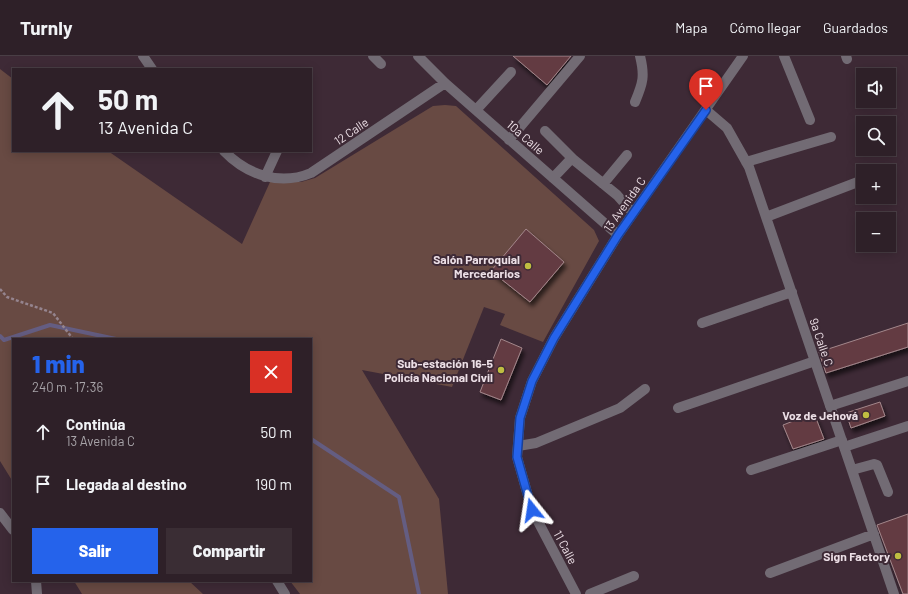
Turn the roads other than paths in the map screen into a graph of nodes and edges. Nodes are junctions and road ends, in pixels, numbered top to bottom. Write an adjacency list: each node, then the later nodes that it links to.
1 (143, 56): 9 (street)
2 (372, 56): 8 (street)
3 (418, 56): 11 (street, 10a Calle)
4 (580, 56): 18 (street)
5 (640, 56): 12 (street)
6 (743, 56): 14 (street, 13 Avenida C)
7 (784, 56): 15 (street)
8 (381, 64)
9 (151, 68)
10 (511, 72): 13 (street)
11 (445, 84): 13 (street, 10a Calle); 24 (street, 12 Calle)
12 (635, 102)
13 (476, 110): 18 (street, 10a Calle)
14 (706, 110): 23 (street, 9a Calle C); 28 (street, 13 Avenida C)
15 (810, 120)
16 (545, 131): 22 (street)
17 (831, 137): 23 (street)
18 (509, 140): 25 (street, 10a Calle)
19 (225, 152): 24 (street)
20 (276, 152): 24 (street)
21 (627, 155): 27 (street)
22 (572, 158): 25 (street); 27 (street)
23 (746, 162): 29 (street, 9a Calle C)
24 (264, 177)
25 (553, 178): 30 (street, 10a Calle)
26 (856, 183): 29 (street)
27 (603, 184): 28 (street)
28 (634, 213): 30 (street, 13 Avenida C)
29 (766, 217): 31 (street, 9a Calle C)
30 (618, 235): 38 (street, 13 Avenida C)
31 (792, 292): 32 (street); 33 (street, 9a Calle C)
32 (702, 323)
33 (815, 361): 36 (street, 9a Calle C); 37 (street)
34 (908, 381): 36 (street)
35 (645, 389): 41 (street)
36 (830, 406): 40 (street, 9a Calle C)
37 (678, 408)
38 (520, 418): 41 (street, 11 Calle)
39 (908, 426): 40 (street)
40 (843, 443): 42 (street); 43 (street, 9a Calle C)
41 (518, 446): 54 (street, 11 Calle)
42 (751, 470)
43 (852, 470): 44 (street); 47 (street, 9a Calle C)
44 (888, 492)
45 (0, 513): 46 (street)
46 (12, 529)
47 (874, 534): 48 (street); 56 (street, 9a Calle C)
48 (770, 573)
49 (634, 576): 55 (street)
50 (36, 582): 52 (street)
51 (278, 582): 53 (street)
52 (37, 594)
53 (285, 594)
54 (576, 594)
55 (590, 594)
56 (894, 594)

